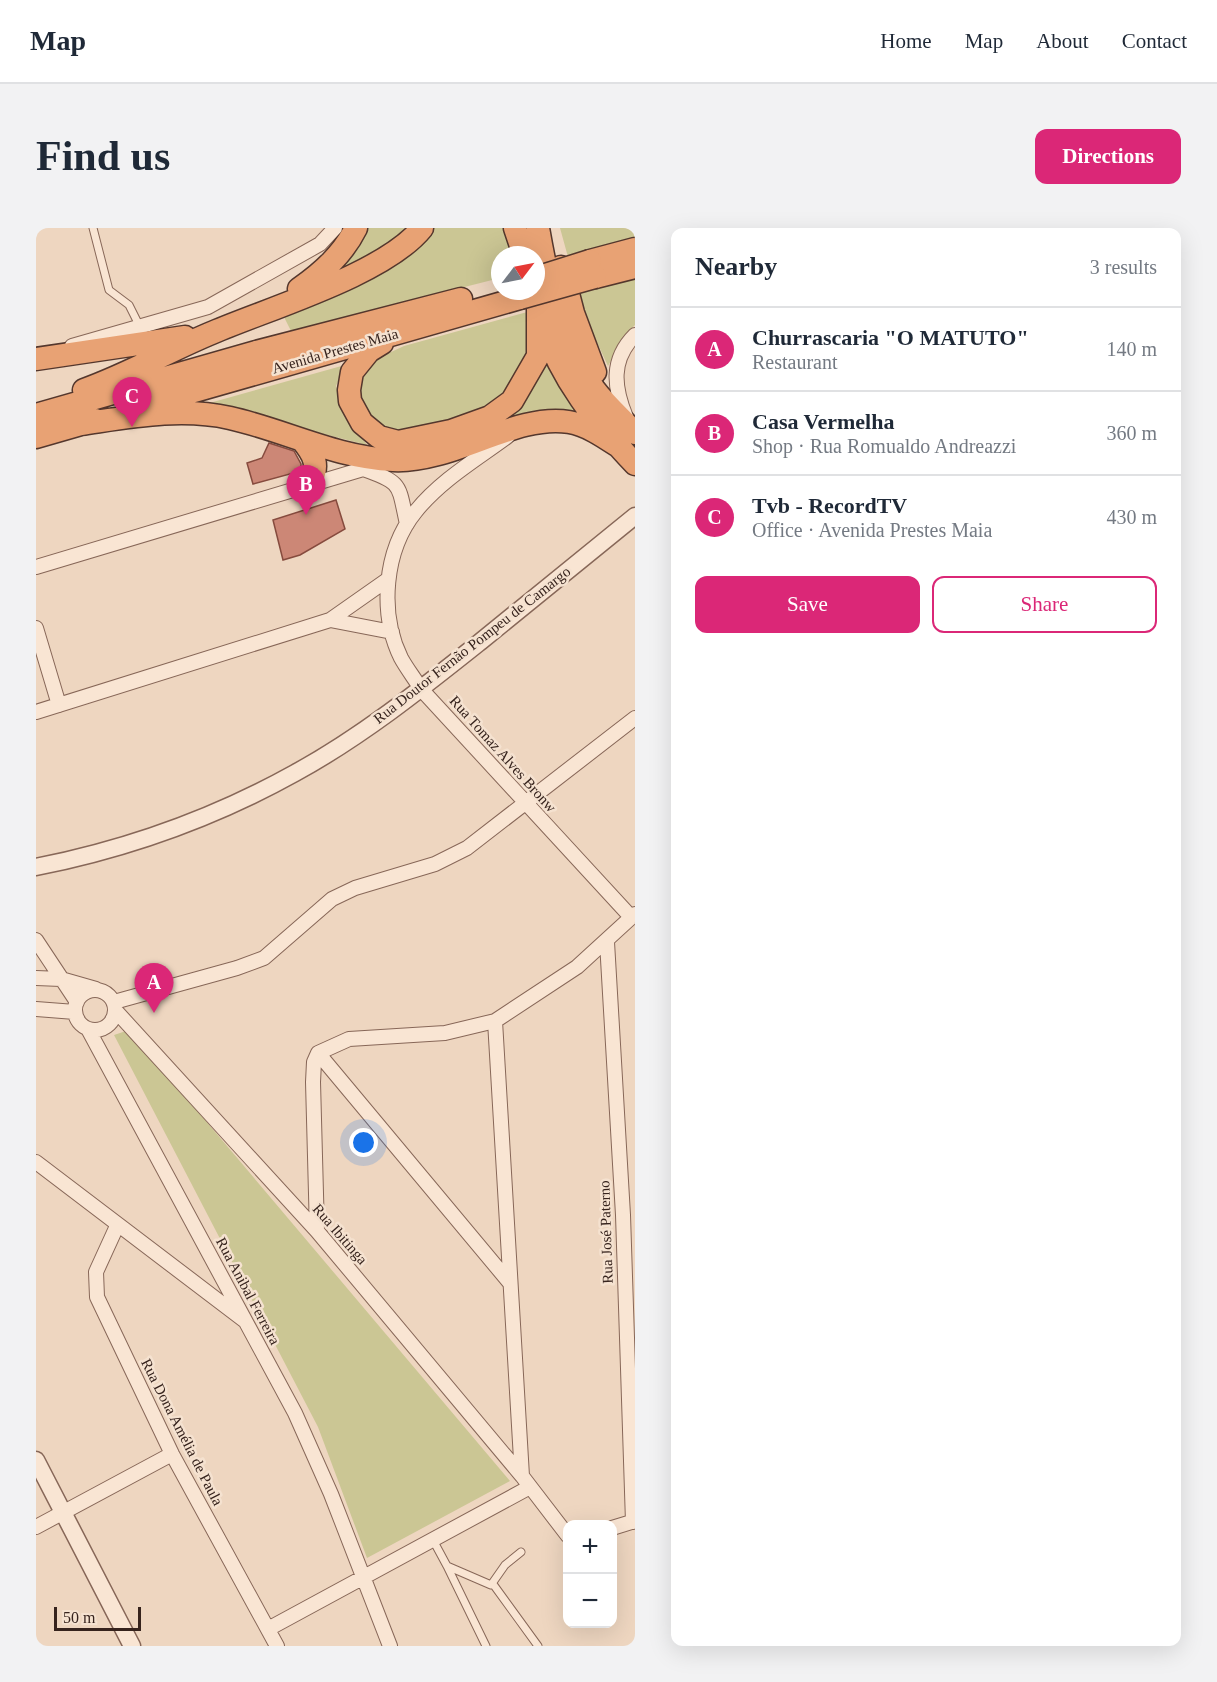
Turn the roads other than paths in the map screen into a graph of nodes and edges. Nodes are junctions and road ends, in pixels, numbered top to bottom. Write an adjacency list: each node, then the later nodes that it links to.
1 (93, 228): 19 (lane)
2 (334, 228): 19 (street)
3 (356, 228): 18 (highway)
4 (422, 228): 18 (highway)
5 (515, 228): 8 (highway)
6 (538, 228): 25 (highway)
7 (552, 228): 25 (highway)
8 (521, 246)
9 (635, 249): 11 (highway, Avenida Prestes Maia)
10 (635, 267): 11 (highway, Avenida Prestes Maia)
11 (593, 269): 12 (highway, Avenida Prestes Maia, bridge); 13 (highway, Avenida Prestes Maia, bridge)
12 (545, 277)
13 (545, 288)
14 (504, 300): 26 (highway, Avenida Prestes Maia)
15 (510, 300): 21 (highway, Avenida Prestes Maia)
16 (524, 300): 21 (highway)
17 (525, 300): 29 (highway)
18 (271, 309): 20 (highway)
19 (139, 325): 23 (street)
20 (213, 332): 23 (highway); 24 (highway)
21 (399, 333): 27 (highway, Avenida Prestes Maia)
22 (635, 335): 29 (street)
23 (36, 359)
24 (36, 408)
25 (612, 409): 29 (highway)
26 (36, 415)
27 (81, 424): 30 (highway, Avenida Prestes Maia); 31 (highway)
28 (519, 427): 29 (highway); 31 (highway); 35 (street)
29 (628, 436): 32 (highway)
30 (36, 437)
31 (302, 440): 33 (highway)
32 (635, 465)
33 (310, 483): 35 (street); 36 (street)
34 (635, 516): 41 (street, Rua Doutor Fernão Pompeu de Camargo)
35 (407, 524): 37 (street, Rua Tomaz Alves Bronw)
36 (36, 567)
37 (387, 580): 38 (street); 40 (street, Rua Tomaz Alves Bronw)
38 (330, 620): 40 (street); 42 (street)
39 (36, 628): 42 (street)
40 (392, 632): 41 (street, Rua Tomaz Alves Bronw)
41 (421, 688): 45 (street, Rua Tomaz Alves Bronw); 46 (street, Rua Doutor Fernão Pompeu de Camargo)
42 (59, 705): 43 (street)
43 (36, 712)
44 (635, 718): 45 (street)
45 (527, 804): 47 (street, Rua Tomaz Alves Bronw); 53 (street)
46 (36, 867)
47 (633, 916): 49 (street)
48 (36, 940): 51 (street, Rua Anibal Ferreira)
49 (607, 942): 56 (street); 60 (street, Rua José Paterno)
50 (36, 978): 51 (street)
51 (61, 979): 52 (street); 54 (street, Rua Anibal Ferreira)
52 (98, 990): 53 (street); 54 (street)
53 (115, 1006): 57 (street); 62 (street, Rua Ibitinga)
54 (76, 1007): 55 (street); 57 (street, Rua Anibal Ferreira)
55 (36, 1009)
56 (495, 1021): 58 (street); 64 (street)
57 (88, 1029): 63 (street, Rua Anibal Ferreira)
58 (318, 1053): 62 (street); 64 (street)
59 (36, 1162): 61 (street)
60 (629, 1215): 71 (street, Rua José Paterno)
61 (117, 1226): 65 (street); 67 (street, Rua Dona Amélia de Paula)
62 (317, 1231): 69 (street, Rua Ibitinga)
63 (224, 1280): 65 (street); 66 (street, Rua Anibal Ferreira)
64 (510, 1283): 69 (street)
65 (208, 1296): 66 (street)
66 (247, 1322): 78 (street, Rua Anibal Ferreira)
67 (172, 1454): 70 (street); 80 (street, Rua Dona Amélia de Paula)
68 (36, 1460): 70 (street)
69 (526, 1481): 74 (street, Rua Ibitinga); 75 (street)
70 (63, 1512): 73 (street); 81 (street)
71 (634, 1521): 72 (street)
72 (617, 1526)
73 (36, 1527)
74 (563, 1531)
75 (432, 1539): 77 (lane); 78 (street)
76 (521, 1552): 79 (lane)
77 (447, 1566): 79 (lane); 84 (lane)
78 (361, 1576): 80 (street); 83 (street, Rua Anibal Ferreira)
79 (494, 1584): 85 (lane)
80 (268, 1629): 82 (street, Rua Dona Amélia de Paula)
81 (132, 1646)
82 (277, 1646)
83 (390, 1646)
84 (486, 1646)
85 (538, 1646)

